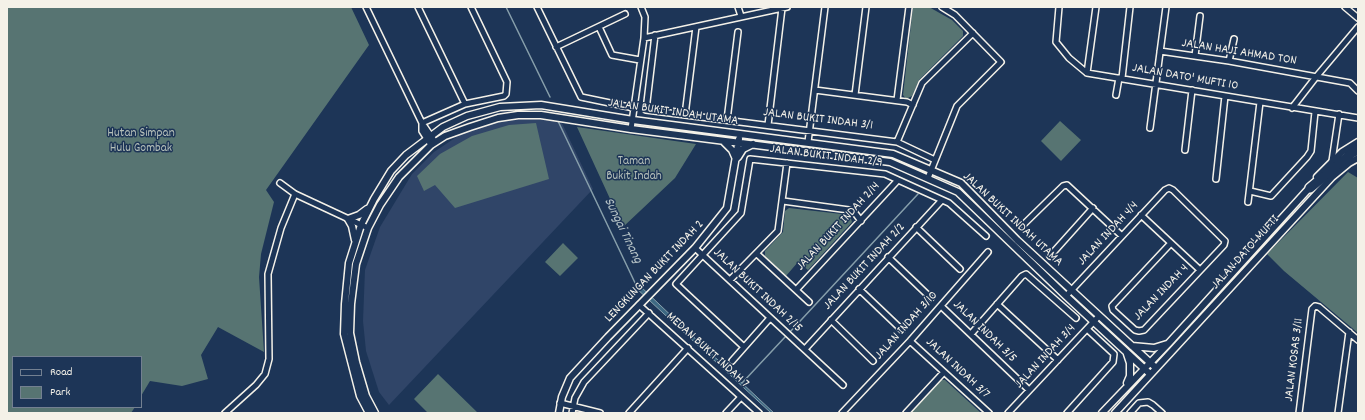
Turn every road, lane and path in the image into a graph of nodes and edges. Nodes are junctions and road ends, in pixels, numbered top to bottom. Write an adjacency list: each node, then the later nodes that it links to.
1 (366, 7): 56 (street)
2 (418, 7): 46 (street)
3 (471, 7): 46 (street)
4 (537, 7): 29 (street)
5 (641, 7): 27 (street)
6 (738, 7): 18 (street)
7 (825, 7): 38 (street)
8 (866, 7): 41 (street)
9 (909, 7): 44 (street)
10 (942, 7): 25 (street)
11 (1059, 7): 34 (street, JALAN DATO' MUFTI 10)
12 (1096, 7): 34 (street)
13 (1130, 7): 36 (street)
14 (1166, 7): 30 (street)
15 (1345, 7): 20 (street)
16 (785, 8): 18 (street); 57 (street)
17 (625, 14): 21 (street)
18 (741, 16): 22 (street)
19 (1200, 16): 31 (street)
20 (1358, 18)
21 (599, 27): 29 (street); 32 (street)
22 (696, 27): 26 (street); 52 (street)
23 (1358, 27): 35 (street)
24 (738, 32): 55 (street)
25 (973, 33): 47 (street); 75 (street)
26 (655, 35): 27 (street); 52 (street, JALAN BUKIT INDAH 3/1)
27 (644, 38): 32 (street)
28 (1234, 39): 33 (street)
29 (556, 47): 48 (street)
30 (1160, 51): 31 (street, JALAN HAJI AHMAD TON); 37 (street)
31 (1195, 56): 33 (street, JALAN HAJI AHMAD TON)
32 (640, 60): 48 (street)
33 (1229, 61): 35 (street, JALAN HAJI AHMAD TON)
34 (1088, 73): 36 (street, JALAN DATO' MUFTI 10)
35 (1316, 77): 40 (street, JALAN HAJI AHMAD TON); 49 (street)
36 (1121, 78): 37 (street, JALAN DATO' MUFTI 10); 42 (street)
37 (1156, 84): 39 (street, JALAN DATO' MUFTI 10); 58 (street)
38 (815, 90): 41 (street); 60 (street)
39 (1192, 90): 43 (street, JALAN DATO' MUFTI 10); 70 (street)
40 (1358, 91)
41 (855, 95): 44 (street)
42 (1116, 95)
43 (1225, 96): 45 (street, JALAN DATO' MUFTI 10); 81 (street)
44 (896, 100): 47 (street)
45 (1260, 102): 49 (street, JALAN DATO' MUFTI 10); 85 (street)
46 (465, 104): 56 (street)
47 (913, 104): 66 (street)
48 (634, 108): 54 (street)
49 (1292, 108): 50 (street, JALAN DATO' MUFTI 10)
50 (1315, 112): 51 (street, JALAN DATO' MUFTI 10); 85 (street)
51 (1339, 114): 53 (street, JALAN DATO' MUFTI 10); 76 (street)
52 (685, 115): 55 (street, JALAN BUKIT INDAH 3/1)
53 (1358, 118)
54 (632, 120): 59 (street); 61 (street, JALAN BUKIT INDAH UTAMA); 62 (street, JALAN BUKIT INDAH UTAMA)
55 (727, 120): 57 (street, JALAN BUKIT INDAH 3/1)
56 (422, 123): 62 (street)
57 (768, 125): 60 (street, JALAN BUKIT INDAH 3/1)
58 (1150, 128)
59 (631, 129): 63 (street, JALAN BUKIT INDAH UTAMA); 68 (street, JALAN BUKIT INDAH UTAMA)
60 (810, 130): 65 (street); 66 (street, JALAN BUKIT INDAH 3/1)
61 (740, 133): 64 (street, LENGKUNGAN BUKIT INDAH 2); 65 (street, JALAN BUKIT INDAH UTAMA)
62 (428, 137): 68 (street); 90 (street, JALAN BUKIT INDAH UTAMA)
63 (723, 140): 64 (street, JALAN BUKIT INDAH UTAMA); 74 (street)
64 (738, 142): 69 (street, JALAN BUKIT INDAH UTAMA); 74 (street, LENGKUNGAN BUKIT INDAH 2)
65 (808, 142): 79 (street, JALAN BUKIT INDAH UTAMA)
66 (897, 142): 75 (street, JALAN BUKIT INDAH 3/1)
67 (1358, 142): 76 (street, JALAN DATO' MUFTI)
68 (433, 144): 98 (street, JALAN BUKIT INDAH UTAMA)
69 (753, 144): 74 (street); 80 (street, JALAN BUKIT INDAH UTAMA)
70 (1185, 150)
71 (1358, 150): 84 (highway)
72 (1358, 154): 77 (highway)
73 (1358, 158): 77 (street, JALAN DATO' MUFTI)
74 (736, 160): 104 (street, LENGKUNGAN BUKIT INDAH 2)
75 (935, 160): 79 (street)
76 (1332, 162): 84 (street, JALAN DATO' MUFTI)
77 (1349, 162): 145 (street, JALAN DATO' MUFTI)
78 (787, 163): 82 (street, JALAN BUKIT INDAH 2/9); 88 (street); 107 (street, JALAN BUKIT INDAH 2/9)
79 (931, 170): 80 (street); 115 (street, JALAN BUKIT INDAH UTAMA)
80 (928, 178): 116 (street, JALAN BUKIT INDAH UTAMA)
81 (1216, 178)
82 (898, 180): 87 (street, JALAN BUKIT INDAH 2/9); 94 (street, JALAN BUKIT INDAH 2/14)
83 (280, 183): 86 (street)
84 (1310, 188): 134 (street, JALAN DATO' MUFTI)
85 (1250, 191): 89 (street)
86 (296, 194): 93 (street); 154 (street)
87 (942, 200): 97 (street, JALAN BUKIT INDAH 2/2); 99 (street, JALAN BUKIT INDAH 2/9)
88 (782, 201): 94 (street); 106 (street)
89 (1248, 202)
90 (368, 208): 93 (street); 95 (street, JALAN BUKIT INDAH UTAMA)
91 (1093, 208): 96 (street); 100 (street); 108 (street)
92 (1141, 215): 100 (street, JALAN INDAH 4/4); 101 (street, JALAN INDAH 4/4); 103 (street)
93 (348, 219): 95 (street); 102 (street)
94 (861, 221): 114 (street, JALAN BUKIT INDAH 2/14)
95 (361, 225): 98 (street); 102 (street, JALAN BUKIT INDAH UTAMA)
96 (1023, 225)
97 (916, 227): 109 (street, JALAN BUKIT INDAH 2/2); 110 (street)
98 (368, 228): 156 (street, JALAN BUKIT INDAH UTAMA)
99 (986, 236)
100 (1122, 236): 115 (street, JALAN INDAH 4/4)
101 (1225, 241): 111 (street, JALAN INDAH 4)
102 (355, 242): 155 (street, JALAN BUKIT INDAH UTAMA)
103 (1172, 243): 111 (street); 111 (street, JALAN INDAH 4)
104 (695, 248): 107 (street, JALAN BUKIT INDAH 2/15); 120 (street, LENGKUNGAN BUKIT INDAH 2)
105 (988, 252): 121 (street, JALAN INDAH 3/10)
106 (757, 254): 112 (street); 114 (street)
107 (703, 256): 112 (street, JALAN BUKIT INDAH 2/15); 136 (street)
108 (1050, 256)
109 (888, 257): 113 (street, JALAN BUKIT INDAH 2/2); 117 (street)
110 (960, 269)
111 (1200, 270)
112 (730, 280): 124 (street, JALAN BUKIT INDAH 2/15)
113 (859, 289): 126 (street, JALAN BUKIT INDAH 2/2); 129 (street)
114 (796, 290): 118 (street)
115 (1071, 290): 116 (street, JALAN INDAH 4/4); 123 (street, JALAN BUKIT INDAH UTAMA)
116 (1066, 296): 127 (street, JALAN BUKIT INDAH UTAMA)
117 (931, 298)
118 (809, 302)
119 (997, 304): 125 (street); 131 (street); 140 (street)
120 (639, 305): 122 (street, MEDAN BUKIT INDAH 7); 152 (street, LENGKUNGAN BUKIT INDAH 2)
121 (941, 306): 131 (street, JALAN INDAH 3/5); 133 (street, JALAN INDAH 3/10)
122 (649, 313): 137 (street, MEDAN BUKIT INDAH 7); 153 (street)
123 (1099, 316): 127 (street, JALAN INDAH 3/4); 135 (street, JALAN BUKIT INDAH UTAMA)
124 (770, 318): 136 (street); 138 (street, JALAN BUKIT INDAH 2/15)
125 (1076, 318)
126 (831, 320): 138 (street, JALAN BUKIT INDAH 2/2); 142 (street)
127 (1094, 322): 128 (street, JALAN INDAH 3/4); 139 (street, JALAN BUKIT INDAH UTAMA)
128 (1087, 329): 140 (street, JALAN INDAH 3/4); 167 (street)
129 (902, 330)
130 (1349, 332): 132 (street); 172 (street, JALAN KOSAS 3/11); 173 (street)
131 (971, 334): 150 (street, JALAN INDAH 3/5)
132 (1358, 340)
133 (910, 341): 146 (street, JALAN INDAH 3/7); 163 (street, JALAN INDAH 3/10)
134 (1168, 344): 135 (street); 143 (street, JALAN DATO' MUFTI)
135 (1132, 346): 143 (street, JALAN BUKIT INDAH UTAMA)
136 (744, 347): 141 (street)
137 (688, 348): 151 (street, MEDAN BUKIT INDAH 7); 160 (street)
138 (805, 349): 148 (street, JALAN BUKIT INDAH 2/15)
139 (1127, 352): 144 (street, JALAN BUKIT INDAH UTAMA); 149 (street)
140 (1058, 360): 150 (street, JALAN INDAH 3/4)
141 (732, 361)
142 (872, 361)
143 (1149, 363): 144 (street); 145 (street, JALAN BUKIT INDAH UTAMA)
144 (1144, 368): 147 (street, JALAN BUKIT INDAH UTAMA); 149 (street)
145 (1156, 368): 147 (street)
146 (944, 372): 164 (street); 165 (street, JALAN INDAH 3/7)
147 (1150, 374): 169 (street)
148 (843, 385)
149 (1124, 389): 168 (street)
150 (1030, 390): 166 (street, JALAN INDAH 3/4)
151 (741, 397): 161 (street); 162 (street, MEDAN BUKIT INDAH 7)
152 (560, 403): 153 (street); 157 (street, LENGKUNGAN BUKIT INDAH 2)
153 (573, 406): 158 (street); 159 (street)
154 (225, 413)
155 (369, 413)
156 (375, 413)
157 (559, 413)
158 (572, 413)
159 (600, 413)
160 (629, 413)
161 (726, 413)
162 (760, 413)
163 (842, 413)
164 (906, 413)
165 (989, 413)
166 (1008, 413)
167 (1067, 413)
168 (1102, 413)
169 (1115, 413)
170 (1130, 413): 171 (street)
171 (1162, 413)
172 (1299, 413)
173 (1338, 413)

